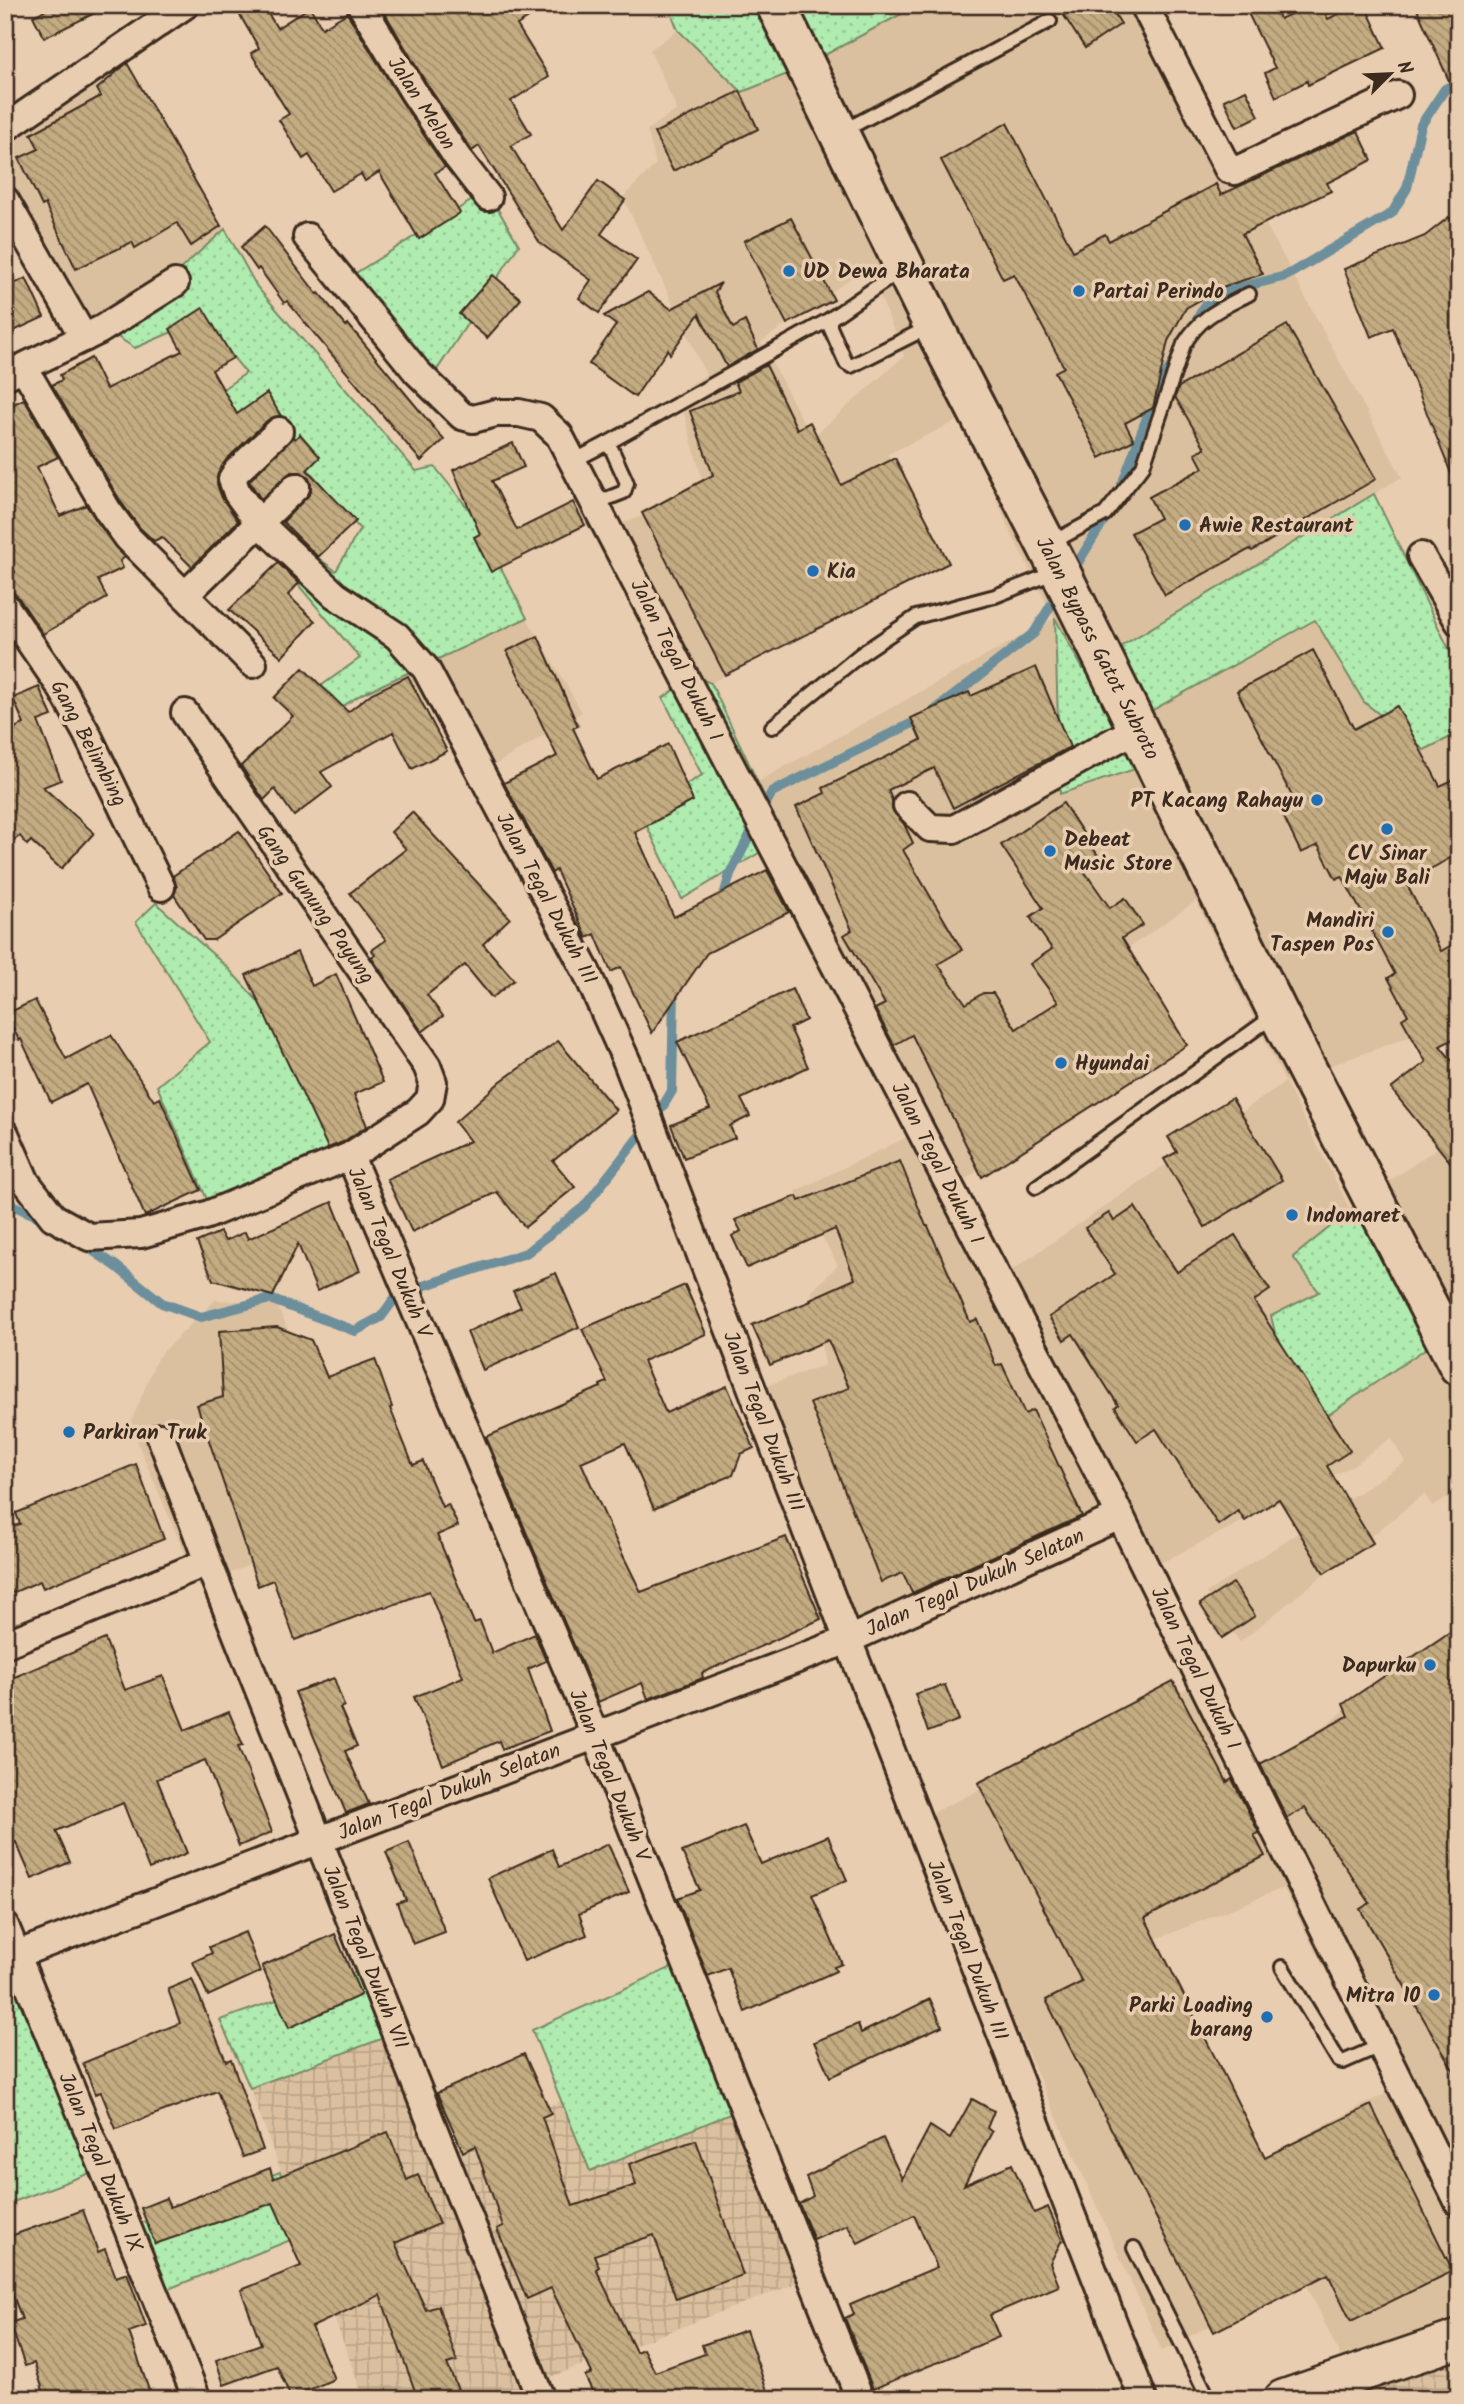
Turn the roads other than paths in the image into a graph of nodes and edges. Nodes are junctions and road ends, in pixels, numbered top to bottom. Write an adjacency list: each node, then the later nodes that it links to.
1 (185, 5): 7 (street)
2 (361, 5): 9 (street, Jalan Melon)
3 (776, 5): 8 (main road, Jalan Bypass Gatot Subroto)
4 (1143, 5): 6 (street)
5 (1050, 21): 8 (lane)
6 (1398, 95)
7 (5, 128)
8 (839, 133): 12 (main road, Jalan Bypass Gatot Subroto)
9 (488, 197)
10 (5, 200): 17 (street)
11 (307, 237): 21 (street, Jalan Tegal Dukuh I)
12 (905, 268): 15 (lane); 16 (main road, Jalan Bypass Gatot Subroto)
13 (175, 282): 17 (street)
14 (1249, 294): 26 (lane)
15 (830, 319): 16 (lane); 20 (lane)
16 (933, 325): 26 (main road, Jalan Bypass Gatot Subroto)
17 (84, 338): 18 (street)
18 (15, 372): 27 (street)
19 (279, 431): 24 (street, Jalan Tegal Dukuh III)
20 (606, 444): 21 (lane); 23 (lane)
21 (573, 461): 23 (street, Jalan Tegal Dukuh I)
22 (296, 487): 24 (street)
23 (596, 503): 42 (street, Jalan Tegal Dukuh I)
24 (259, 523): 27 (street); 44 (street, Jalan Tegal Dukuh III)
25 (1422, 556): 29 (street)
26 (1054, 558): 32 (lane); 33 (main road, Jalan Bypass Gatot Subroto)
27 (185, 595): 30 (street)
28 (5, 606): 35 (street, Gang Belimbing)
29 (1459, 622)
30 (253, 664)
31 (185, 713): 38 (street, Gang Gunung Payung)
32 (772, 727)
33 (1138, 728): 34 (street); 36 (main road, Jalan Bypass Gatot Subroto)
34 (907, 805)
35 (161, 887)
36 (1278, 1013): 39 (lane); 40 (main road, Jalan Bypass Gatot Subroto)
37 (5, 1134): 38 (street)
38 (350, 1156): 46 (street, Jalan Tegal Dukuh V)
39 (1036, 1187)
40 (1459, 1366)
41 (161, 1437): 43 (street, Jalan Tegal Dukuh VII)
42 (1120, 1516): 44 (street, Jalan Tegal Dukuh Selatan); 51 (street, Jalan Tegal Dukuh I)
43 (208, 1562): 45 (street); 47 (street, Jalan Tegal Dukuh VII)
44 (848, 1640): 46 (street, Jalan Tegal Dukuh Selatan); 58 (street, Jalan Tegal Dukuh III)
45 (5, 1644)
46 (594, 1735): 47 (street, Jalan Tegal Dukuh Selatan); 57 (street, Jalan Tegal Dukuh V)
47 (320, 1841): 49 (street, Jalan Tegal Dukuh Selatan); 56 (street, Jalan Tegal Dukuh VII)
48 (5, 1926): 49 (street, Jalan Tegal Dukuh IX)
49 (11, 1957): 55 (street, Jalan Tegal Dukuh IX)
50 (1282, 1967): 51 (lane)
51 (1382, 2045): 52 (street, Jalan Tegal Dukuh I)
52 (1459, 2203)
53 (1134, 2248): 59 (lane)
54 (1459, 2339): 60 (street)
55 (197, 2399)
56 (541, 2399)
57 (859, 2399)
58 (1143, 2399)
59 (1209, 2399)
60 (1283, 2399)

